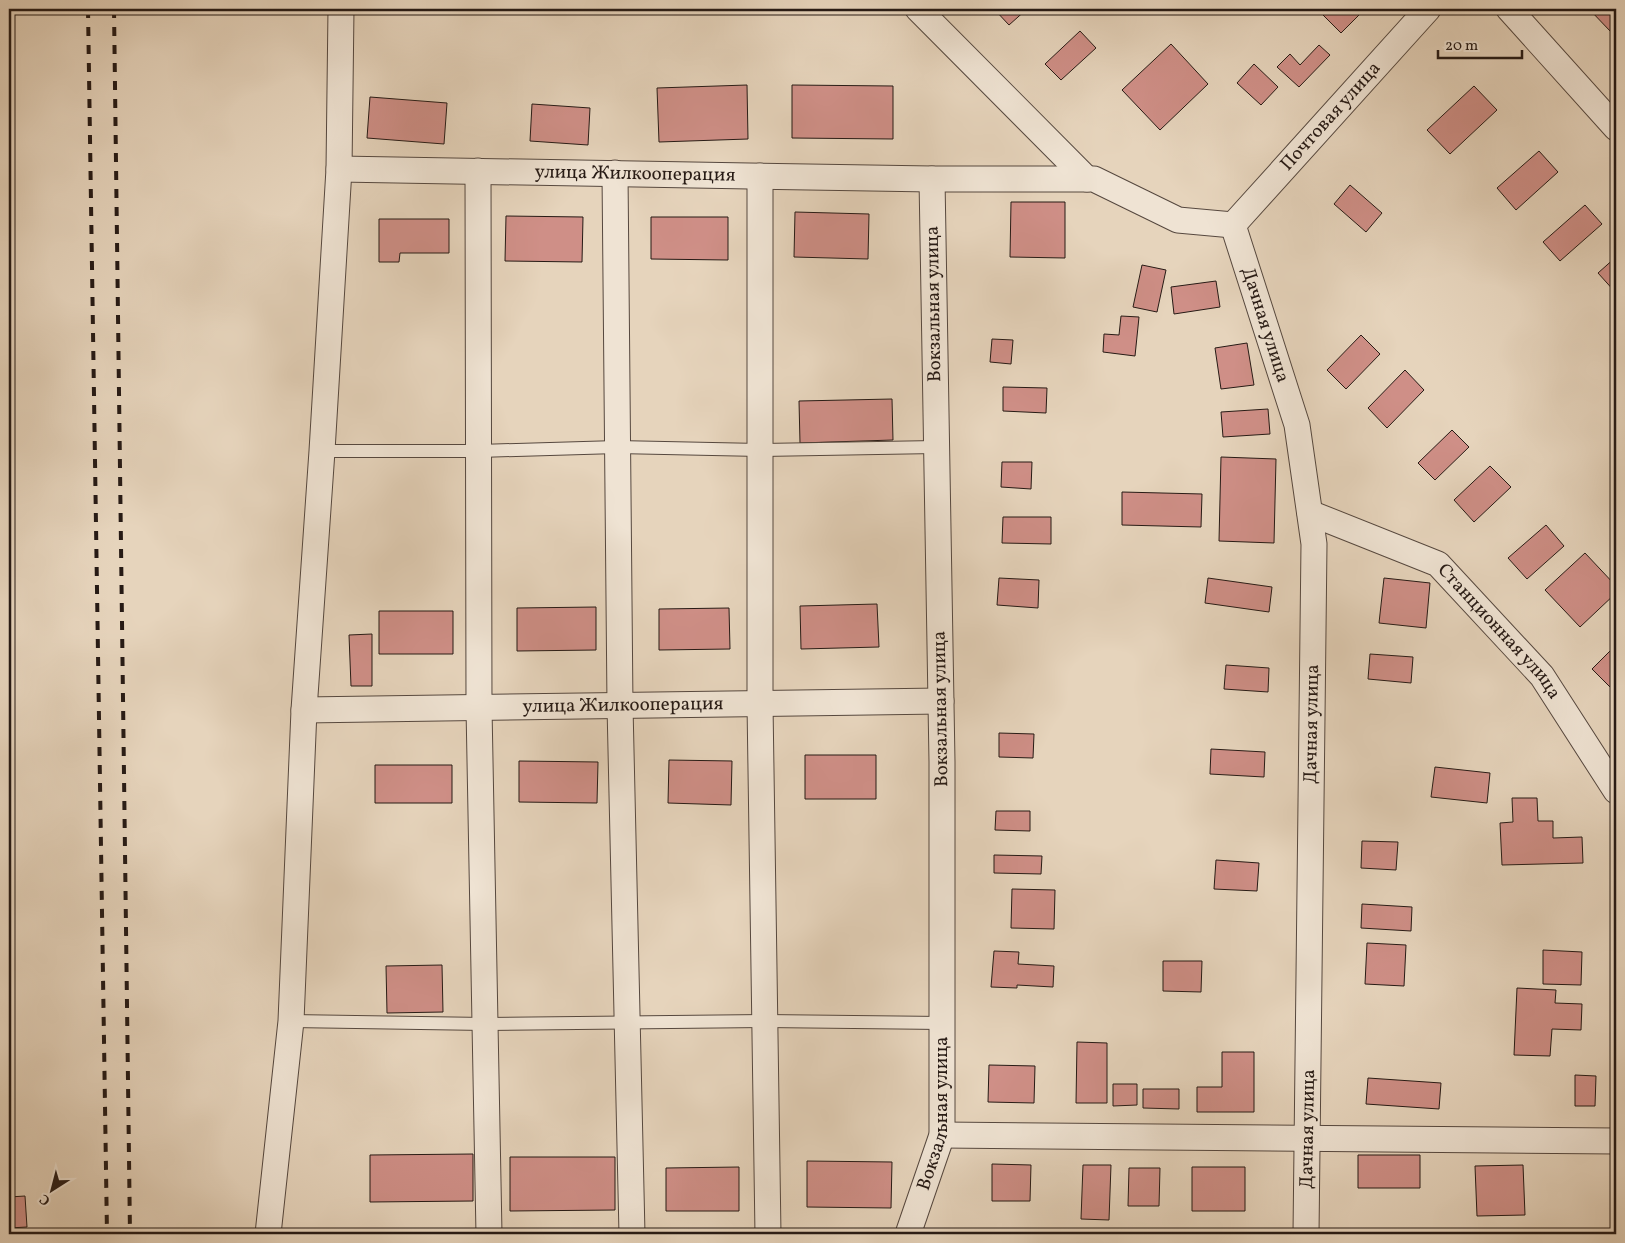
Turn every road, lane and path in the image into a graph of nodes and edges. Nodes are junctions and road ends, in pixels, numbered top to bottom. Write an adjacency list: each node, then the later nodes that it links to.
1 (341, 9): 6 (street)
2 (918, 9): 11 (street)
3 (1428, 9): 12 (street, Почтовая улица)
4 (1509, 9): 5 (street)
5 (1616, 128)
6 (339, 169): 7 (street, улица Жилкооперация); 16 (street)
7 (478, 171): 8 (street, улица Жилкооперация); 17 (street)
8 (615, 173): 9 (street, улица Жилкооперация); 13 (street)
9 (760, 176): 10 (street, улица Жилкооперация); 15 (street)
10 (932, 179): 11 (street, улица Жилкооперация); 14 (street, Вокзальная улица)
11 (1087, 179): 12 (street)
12 (1233, 225): 18 (street, Дачная улица)
13 (617, 447): 15 (lane); 17 (lane); 21 (street)
14 (936, 447): 15 (lane); 19 (street, Вокзальная улица)
15 (760, 450): 20 (street)
16 (322, 451): 17 (lane); 23 (street)
17 (479, 451): 22 (street)
18 (1310, 514): 24 (street, Станционная улица); 31 (street, Дачная улица)
19 (941, 701): 20 (street, улица Жилкооперация); 28 (street, Вокзальная улица)
20 (760, 704): 21 (street, улица Жилкооперация); 25 (street)
21 (620, 706): 22 (street, улица Жилкооперация); 27 (street)
22 (479, 708): 23 (street, улица Жилкооперация); 29 (street)
23 (304, 710): 26 (street)
24 (1616, 791)
25 (765, 1020): 27 (lane); 28 (lane); 36 (street)
26 (291, 1022): 29 (lane); 33 (street)
27 (627, 1023): 29 (lane); 35 (street)
28 (942, 1023): 30 (street, Вокзальная улица)
29 (485, 1024): 34 (street)
30 (942, 1136): 31 (street); 37 (street, Вокзальная улица)
31 (1308, 1139): 32 (street); 38 (street, Дачная улица)
32 (1616, 1141)
33 (268, 1234)
34 (489, 1234)
35 (632, 1234)
36 (768, 1234)
37 (908, 1234)
38 (1306, 1234)

